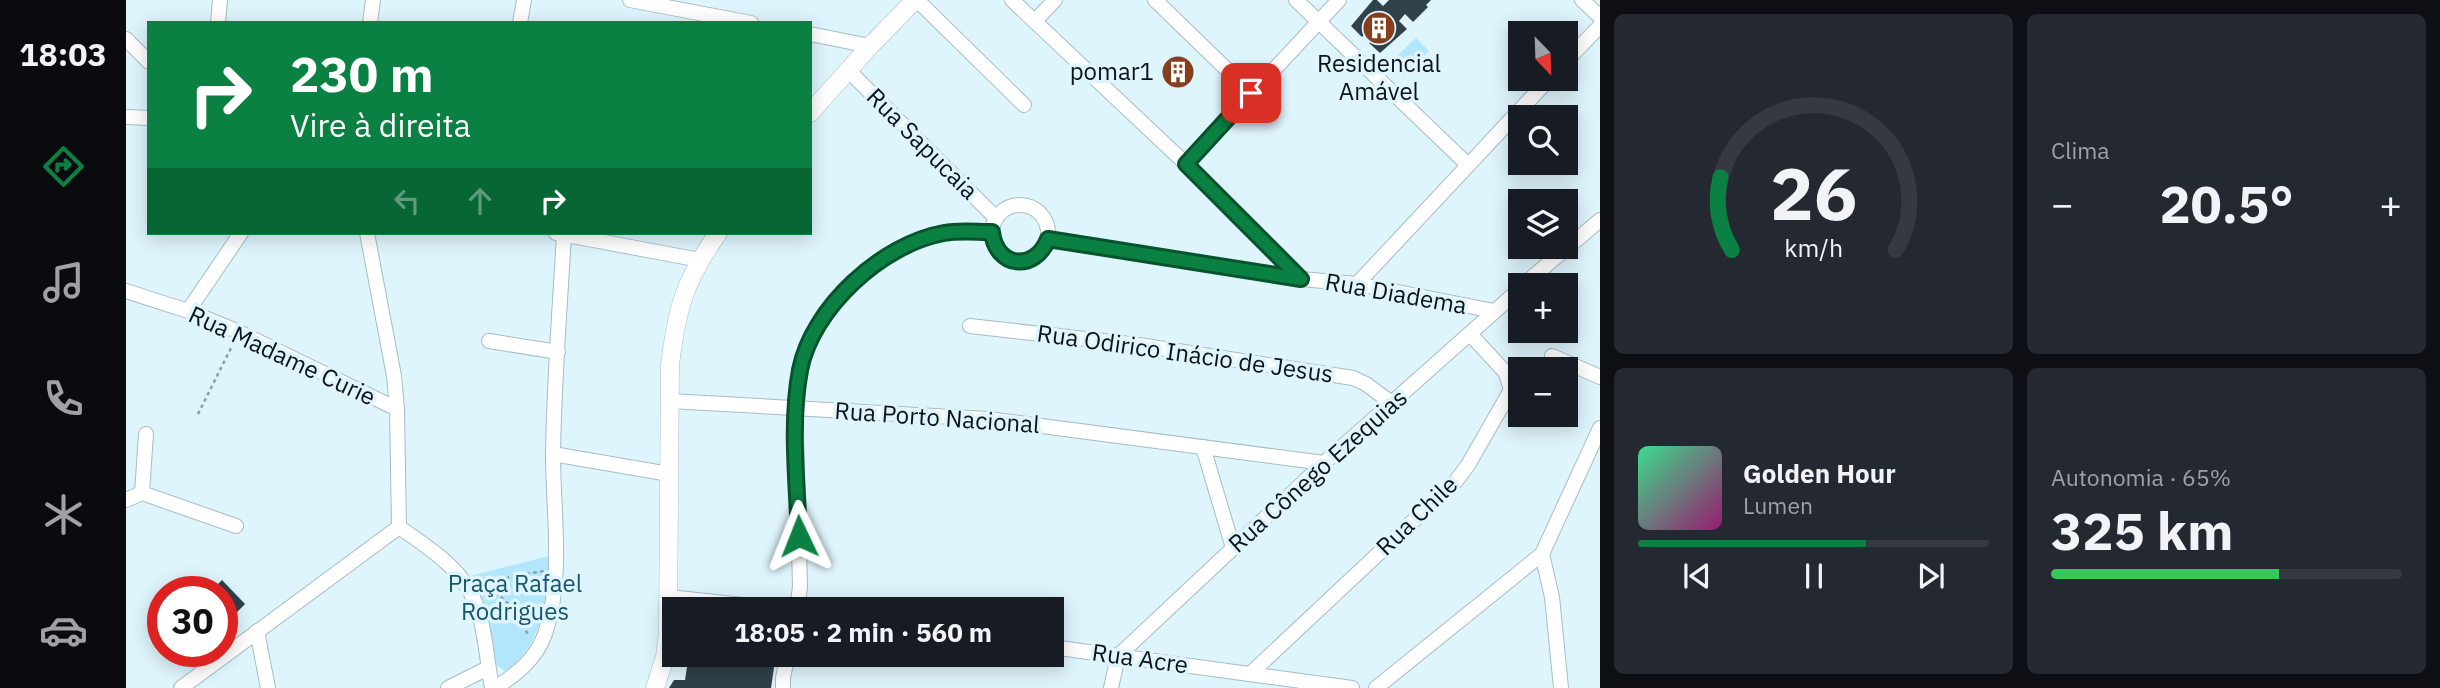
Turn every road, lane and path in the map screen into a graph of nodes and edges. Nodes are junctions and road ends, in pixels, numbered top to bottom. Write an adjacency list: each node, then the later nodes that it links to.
1 (220, 0): 13 (street)
2 (373, 0): 14 (street)
3 (524, 0): 15 (street)
4 (630, 0): 16 (street)
5 (916, 0): 22 (main road); 28 (street)
6 (1012, 0): 17 (street)
7 (1055, 0): 17 (street)
8 (1155, 0): 27 (street)
9 (1296, 0): 18 (street)
10 (1339, 0): 18 (street)
11 (1582, 0): 12 (street)
12 (1600, 17)
13 (218, 21)
14 (370, 21)
15 (520, 21)
16 (740, 21)
17 (1035, 21): 32 (street)
18 (1318, 22): 27 (street); 33 (street)
19 (1600, 26): 23 (street)
20 (812, 34): 22 (street)
21 (126, 39): 24 (street)
22 (870, 46): 25 (main road)
23 (1578, 49)
24 (147, 60)
25 (848, 70): 29 (main road); 34 (street, Rua Sapucaia)
26 (1537, 91): 33 (street)
27 (1251, 93): 32 (street)
28 (1024, 105)
29 (812, 111)
30 (126, 117): 31 (street)
31 (147, 118)
32 (1186, 164): 45 (street)
33 (1467, 164): 46 (street)
34 (996, 218): 36 (street); 42 (street)
35 (1597, 224): 44 (street, Rua Cônego Ezequias)
36 (992, 232): 42 (street); 60 (street)
37 (240, 235): 49 (street)
38 (367, 235): 61 (street)
39 (559, 235): 55 (street)
40 (564, 235): 43 (street)
41 (717, 235): 43 (main road)
42 (1048, 239): 45 (street, Rua Diadema)
43 (699, 260): 58 (main road)
44 (1538, 273)
45 (1301, 279): 46 (street, Rua Diadema)
46 (1357, 284): 50 (street, Rua Diadema)
47 (126, 290): 49 (street, Rua Madame Curie)
48 (1508, 298): 50 (street, Rua Cônego Ezequias)
49 (188, 311): 52 (street, Rua Madame Curie)
50 (1494, 311): 53 (street, Rua Cônego Ezequias)
51 (970, 326): 59 (street, Rua Odirico Inácio de Jesus)
52 (239, 332): 61 (street, Rua Madame Curie); 62 (path)
53 (1470, 334): 59 (street, Rua Cônego Ezequias); 85 (street, Rua Chile)
54 (489, 341): 55 (street)
55 (558, 352): 66 (street)
56 (1552, 356): 57 (street)
57 (1600, 377)
58 (670, 401): 60 (street, Rua Porto Nacional); 68 (main road)
59 (1393, 404): 67 (street, Rua Cônego Ezequias)
60 (795, 407): 65 (street, Rua Porto Nacional); 77 (street)
61 (397, 409): 72 (street)
62 (198, 414)
63 (1600, 428): 74 (street)
64 (146, 434): 69 (street)
65 (1203, 447): 67 (street, Rua Porto Nacional); 73 (street)
66 (553, 454): 68 (street); 89 (street)
67 (1324, 463): 73 (street, Rua Cônego Ezequias)
68 (669, 474): 76 (main road)
69 (142, 493): 70 (street); 71 (street)
70 (126, 500)
71 (236, 526)
72 (399, 527): 78 (street); 84 (street)
73 (1233, 548): 81 (street, Rua Cônego Ezequias)
74 (1542, 554): 94 (street); 95 (street)
75 (548, 571): 79 (path)
76 (669, 597)
77 (799, 597)
78 (257, 631): 86 (street); 87 (street)
79 (533, 640)
80 (1064, 649): 81 (street, Rua Acre)
81 (1118, 656): 85 (street, Rua Acre); 92 (street)
82 (662, 665): 90 (main road)
83 (785, 667): 91 (street)
84 (488, 668): 88 (street); 89 (street)
85 (1250, 674): 93 (street, Rua Acre)
86 (181, 688)
87 (268, 688)
88 (449, 688)
89 (494, 688)
90 (654, 688)
91 (783, 688)
92 (1111, 688)
93 (1352, 688)
94 (1376, 688)
95 (1560, 688)

